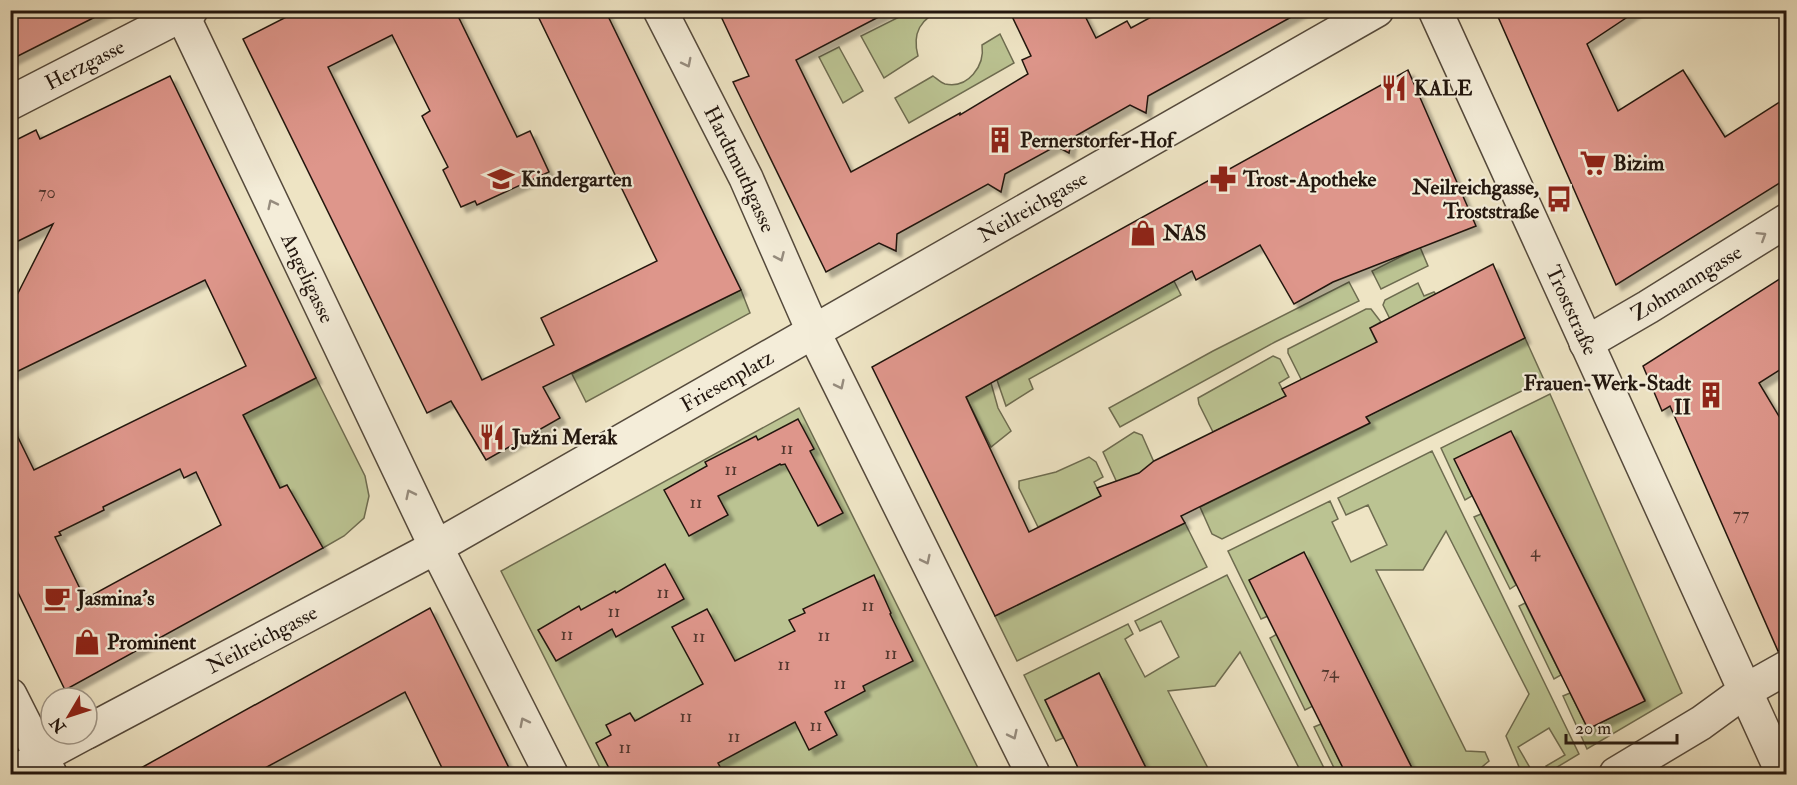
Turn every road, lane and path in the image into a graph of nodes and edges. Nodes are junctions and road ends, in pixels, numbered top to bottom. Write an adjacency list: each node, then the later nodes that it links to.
1 (660, 10): 7 (street, Hardtmuthgasse, one-way to 7)
2 (1377, 10): 7 (street, Neilreichgasse)
3 (1435, 10): 8 (street, Troststraße)
4 (184, 12): 5 (street, Herzgasse); 9 (street, Angeligasse, one-way to 4)
5 (10, 103)
6 (1786, 221): 8 (street, Zohmanngasse, one-way to 6)
7 (814, 333): 9 (street, Friesenplatz); 18 (street, one-way to 18)
8 (1586, 343): 11 (street, Troststraße)
9 (436, 547): 13 (street, Neilreichgasse); 17 (street, one-way to 9)
10 (1786, 668): 11 (street)
11 (1744, 692): 19 (street); 20 (street, Troststraße)
12 (10, 694): 15 (street)
13 (99, 726)
14 (69, 746): 15 (street)
15 (46, 765): 16 (street)
16 (14, 774)
17 (551, 774)
18 (1033, 774)
19 (1616, 774)
20 (1782, 774)

